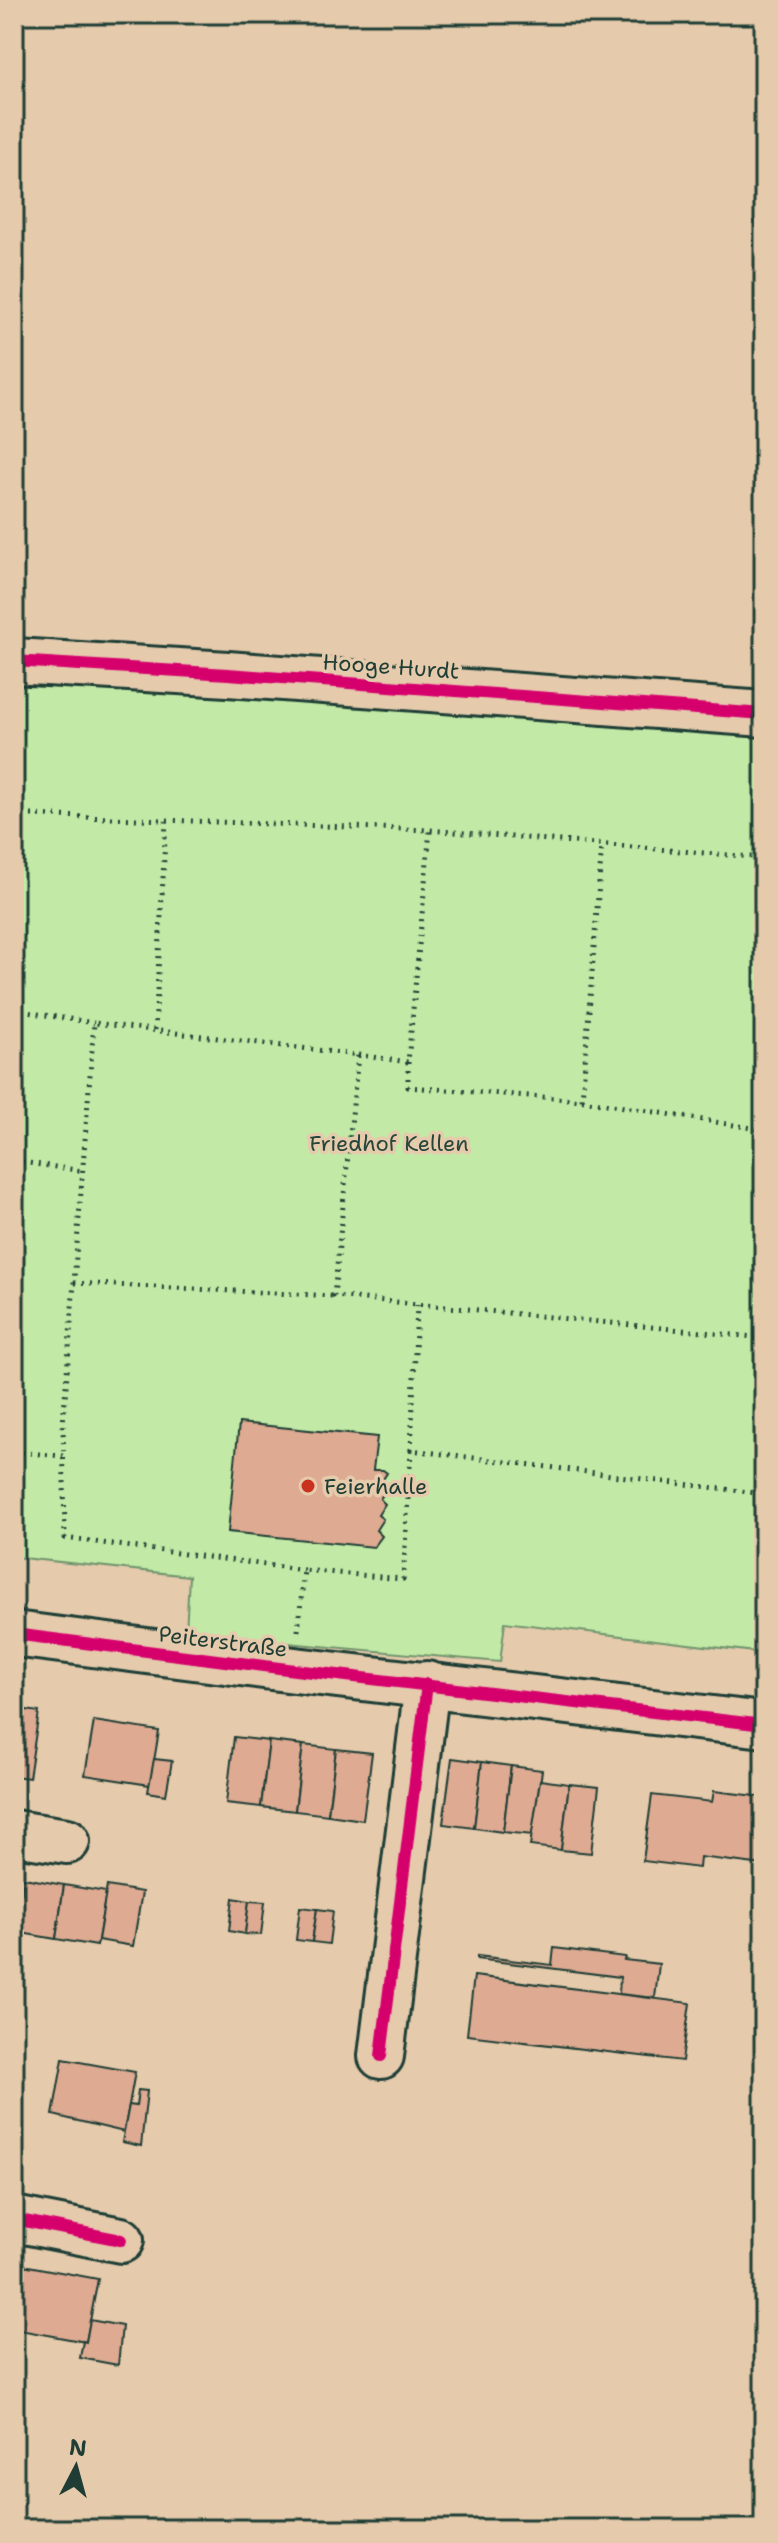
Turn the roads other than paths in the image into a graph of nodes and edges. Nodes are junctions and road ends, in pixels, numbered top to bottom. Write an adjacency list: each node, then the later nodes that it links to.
1 (14, 661): 2 (street, Hooge Hurdt)
2 (764, 714)
3 (14, 1634): 4 (street, Peiterstraße)
4 (427, 1684): 5 (street, Peiterstraße); 8 (street)
5 (764, 1725)
6 (14, 1833): 7 (street)
7 (67, 1841)
8 (381, 2056)
9 (14, 2219): 10 (street)
10 (121, 2240)

